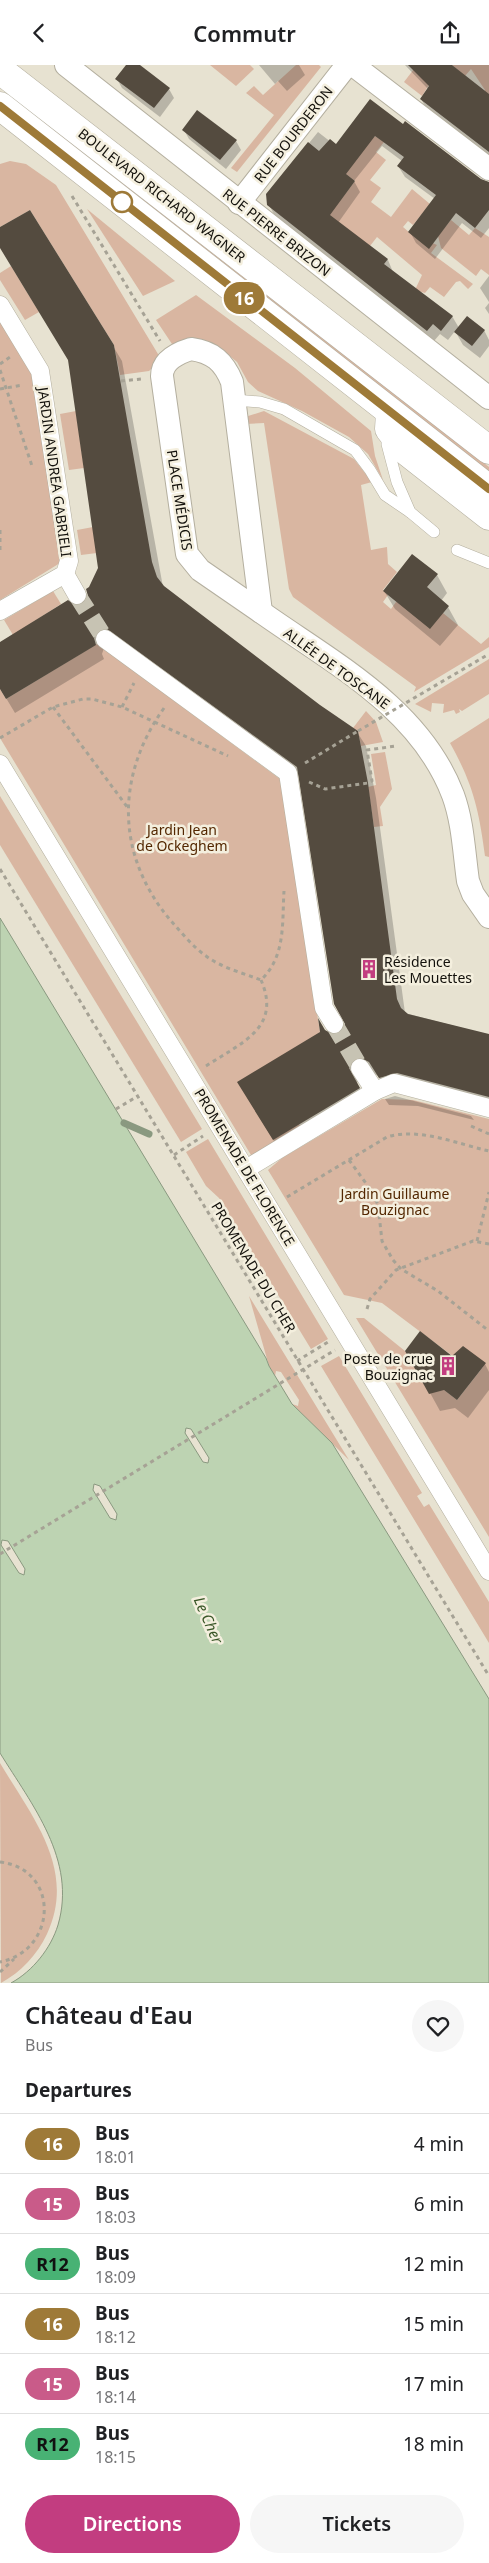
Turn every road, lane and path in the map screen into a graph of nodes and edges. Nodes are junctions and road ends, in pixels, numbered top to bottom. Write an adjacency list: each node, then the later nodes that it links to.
1 (66, 65): 7 (street, RUE PIERRE BRIZON)
2 (347, 65): 7 (street, RUE BOURDERON)
3 (353, 65): 5 (street)
4 (6, 95): 16 (main road, BOULEVARD RICHARD WAGNER); 17 (main road, BOULEVARD RICHARD WAGNER)
5 (489, 169)
6 (67, 187): 9 (path)
7 (239, 203): 14 (street, RUE PIERRE BRIZON)
8 (0, 305): 27 (street, JARDIN ANDREA GABRIELI)
9 (150, 324)
10 (0, 370): 12 (path)
11 (24, 385): 12 (path)
12 (7, 386): 13 (path); 18 (path)
13 (0, 389)
14 (489, 398)
15 (235, 400): 20 (lane); 30 (street, PLACE MÉDICIS); 30 (street, PLACE MÉDICIS)
16 (390, 421): 19 (main road, BOULEVARD RICHARD WAGNER); 20 (lane); 21 (main road)
17 (489, 450)
18 (34, 472)
19 (489, 489)
20 (410, 512): 23 (lane)
21 (489, 516)
22 (0, 530): 25 (path)
23 (434, 532)
24 (456, 550): 26 (lane)
25 (0, 551)
26 (489, 563)
27 (65, 574): 28 (street); 29 (street, JARDIN ANDREA GABRIELI)
28 (77, 595)
29 (0, 611)
30 (261, 613): 45 (street, ALLÉE DE TOSCANE)
31 (106, 639): 41 (street)
32 (489, 654): 41 (path, bridge)
33 (138, 674): 35 (path)
34 (53, 707): 35 (path); 37 (path); 42 (path)
35 (122, 707): 36 (path)
36 (155, 721): 39 (path); 42 (path)
37 (0, 738)
38 (367, 750): 41 (path)
39 (230, 757)
40 (0, 764): 49 (street, PROMENADE DE FLORENCE)
41 (288, 773): 47 (street)
42 (128, 808): 46 (path)
43 (0, 869): 51 (path, PROMENADE DU CHER)
44 (284, 885): 46 (path)
45 (489, 917)
46 (261, 979): 49 (path)
47 (334, 1024)
48 (360, 1068): 50 (street)
49 (190, 1077): 54 (street, PROMENADE DE FLORENCE)
50 (375, 1091): 52 (street); 58 (street)
51 (138, 1096): 53 (path); 56 (path, PROMENADE DU CHER)
52 (489, 1108)
53 (116, 1109)
54 (220, 1126): 56 (path); 58 (street, PROMENADE DE FLORENCE)
55 (489, 1151): 57 (path)
56 (174, 1155): 68 (path, PROMENADE DU CHER)
57 (349, 1159): 59 (path); 63 (path)
58 (246, 1169): 66 (street, PROMENADE DE FLORENCE)
59 (305, 1185)
60 (489, 1192): 61 (path)
61 (477, 1241): 62 (path); 63 (path)
62 (489, 1244)
63 (401, 1269): 64 (path); 65 (path)
64 (367, 1309)
65 (489, 1331)
66 (345, 1333): 68 (path); 70 (street, PROMENADE DE FLORENCE)
67 (335, 1351): 69 (path, bridge)
68 (297, 1361): 71 (path, PROMENADE DU CHER)
69 (0, 1554)
70 (489, 1571)
71 (489, 1676)
72 (0, 1862): 73 (path)
73 (14, 1959): 74 (path); 75 (path)
74 (0, 1962)
75 (0, 1972)

